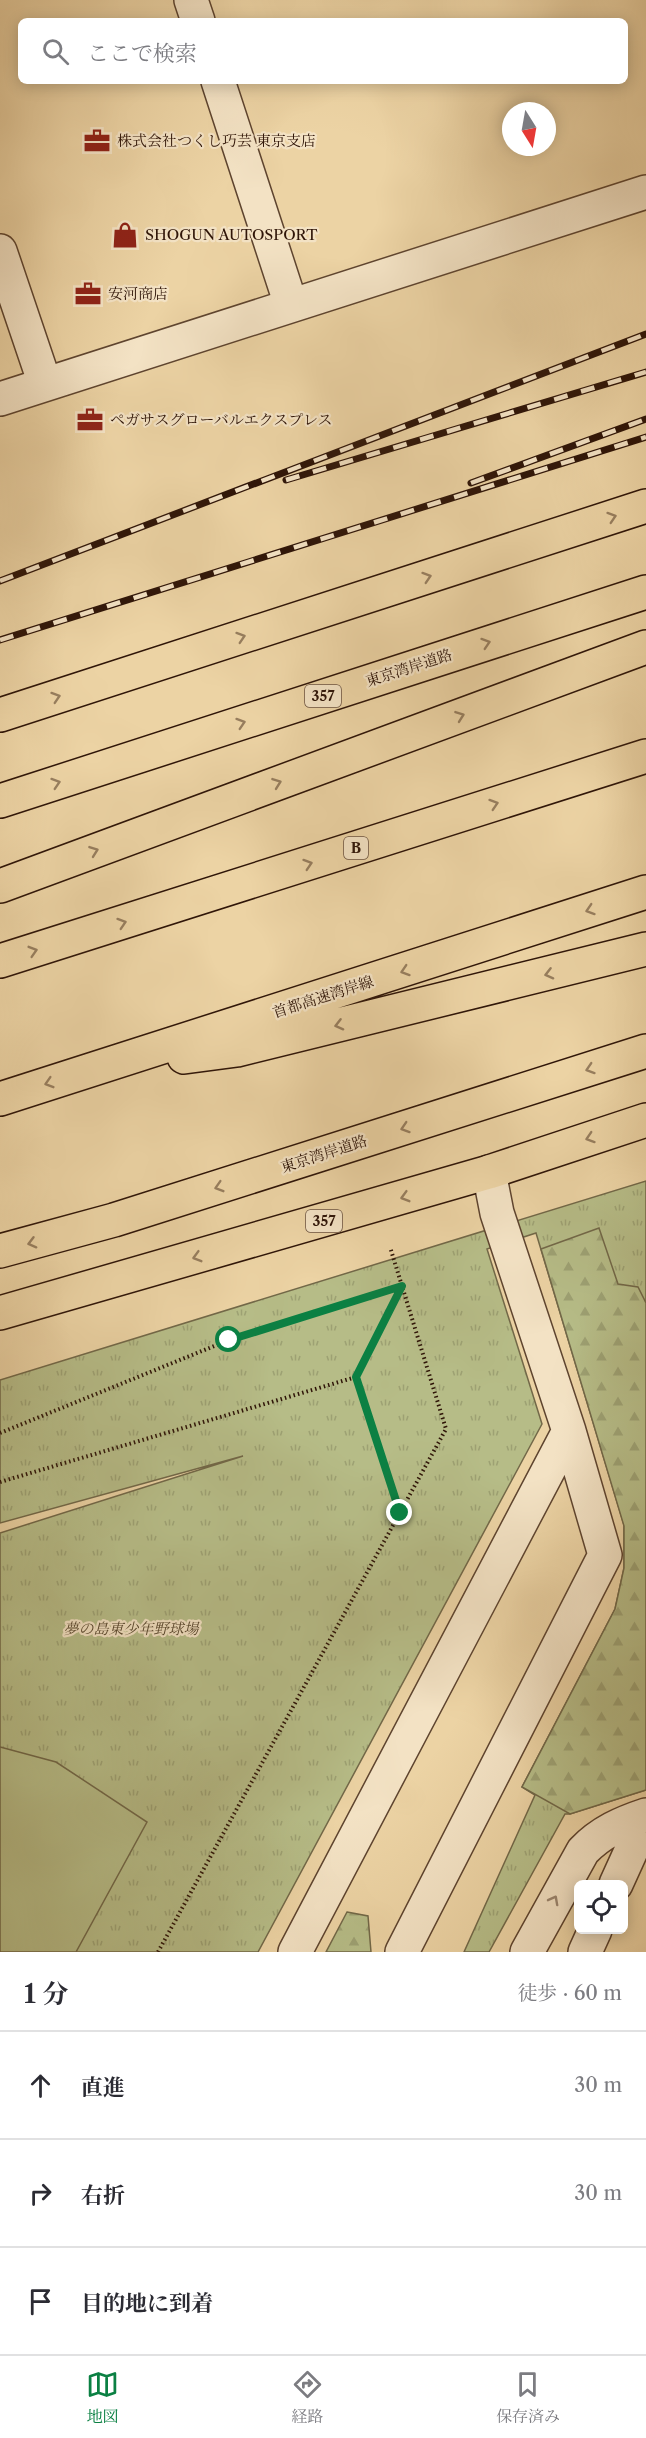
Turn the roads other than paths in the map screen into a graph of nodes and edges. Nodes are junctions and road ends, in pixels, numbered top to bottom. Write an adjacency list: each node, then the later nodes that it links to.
1 (191, 0): 2 (street)
2 (197, 18)
3 (219, 84): 6 (street)
4 (646, 192): 6 (street)
5 (0, 251): 7 (street)
6 (291, 305): 7 (street)
7 (45, 384): 8 (street)
8 (0, 399)
9 (646, 506): 12 (highway, one-way to 9)
10 (646, 591): 14 (highway, 東京湾岸道路 / 357, one-way to 10)
11 (646, 647): 15 (highway, one-way to 11)
12 (0, 715)
13 (646, 756): 18 (highway, B, one-way to 13)
14 (0, 801)
15 (0, 886)
16 (646, 892): 20 (highway, 首都高速湾岸線, one-way to 20)
17 (646, 949): 20 (highway, one-way to 20)
18 (0, 961)
19 (646, 1051): 24 (highway, 東京湾岸道路, one-way to 24)
20 (98, 1068): 21 (highway, 首都高速湾岸線, one-way to 21)
21 (0, 1099)
22 (646, 1120): 23 (highway, 357, one-way to 23)
23 (489, 1172): 25 (highway, 357, one-way to 25); 26 (street)
24 (0, 1251)
25 (0, 1313)
26 (569, 1431): 30 (street); 31 (street)
27 (646, 1817): 28 (street); 32 (street, one-way to 27)
28 (618, 1880)
29 (593, 1934): 33 (street)
30 (295, 1952)
31 (402, 1952)
32 (526, 1952)
33 (585, 1952)

